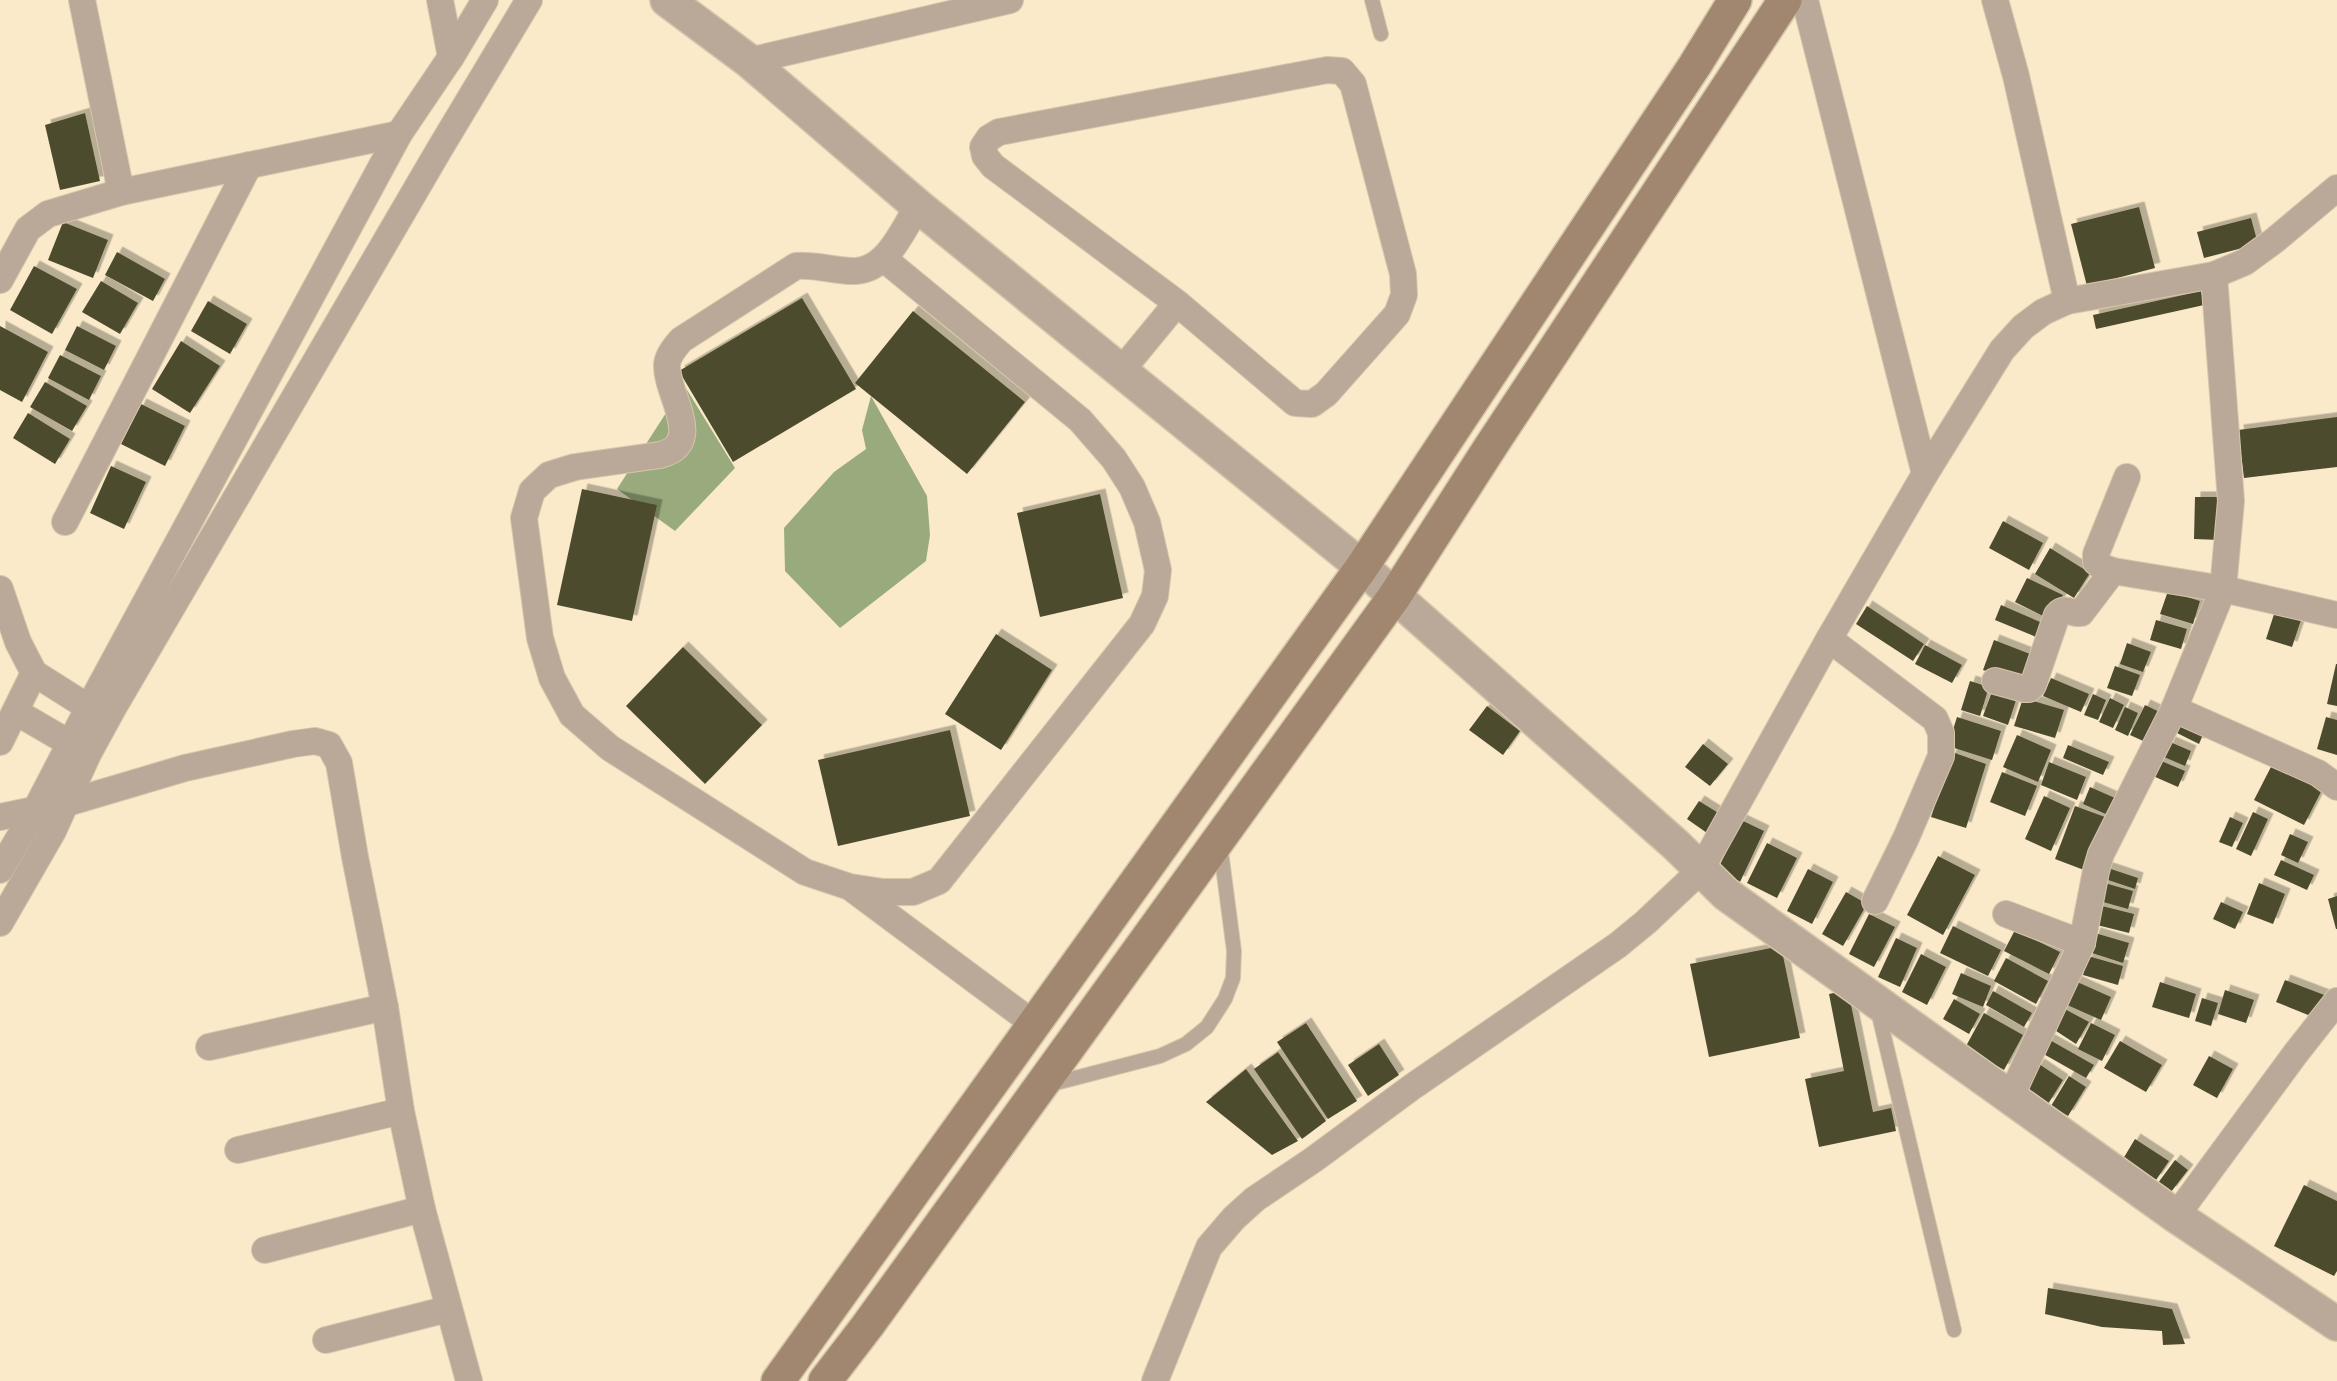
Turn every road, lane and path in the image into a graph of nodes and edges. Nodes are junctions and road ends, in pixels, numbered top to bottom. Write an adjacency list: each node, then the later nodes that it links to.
1 (82, 0): 19 (street)
2 (440, 0): 14 (street)
3 (485, 0): 14 (street)
4 (529, 0): 41 (street)
5 (667, 0): 15 (street)
6 (1010, 0): 12 (street)
7 (1372, 0): 13 (lane)
8 (1735, 0): 30 (main road)
9 (1785, 0): 34 (main road)
10 (1805, 0): 27 (street)
11 (1995, 0): 24 (street)
12 (913, 11): 15 (street)
13 (1380, 34)
14 (452, 57): 16 (street)
15 (749, 61): 20 (street)
16 (399, 134): 17 (street); 41 (street)
17 (249, 165): 19 (street); 29 (street)
18 (2337, 188): 22 (street)
19 (121, 192): 23 (street)
20 (918, 206): 21 (street); 26 (street)
21 (884, 259): 51 (street); 51 (street)
22 (2214, 275): 24 (street); 33 (street)
23 (0, 280)
24 (2067, 301): 27 (street)
25 (1177, 303): 25 (street); 26 (street)
26 (1121, 371): 30 (street)
27 (1925, 474): 36 (street)
28 (2127, 477): 31 (street)
29 (65, 522)
30 (1362, 567): 34 (street); 59 (main road)
31 (2113, 571): 33 (street); 38 (street)
32 (0, 589): 37 (street)
33 (2223, 589): 35 (street); 39 (street)
34 (1394, 597): 48 (main road); 50 (street)
35 (2337, 615)
36 (1829, 639): 50 (street); 52 (street)
37 (34, 673): 40 (street); 41 (street)
38 (1995, 681)
39 (2174, 709): 44 (street); 55 (street)
40 (16, 712): 42 (street); 43 (street)
41 (98, 713): 43 (street)
42 (0, 742)
43 (79, 749): 45 (street); 46 (street)
44 (2337, 787)
45 (67, 803): 46 (street); 54 (street); 58 (street)
46 (36, 809): 47 (street); 49 (street)
47 (0, 817)
48 (1220, 838): 61 (main road); 61 (lane)
49 (0, 870)
50 (1700, 871): 57 (street); 75 (street)
51 (850, 887): 59 (street)
52 (1875, 901)
53 (2006, 914): 55 (street)
54 (0, 923)
55 (2082, 943): 62 (street)
56 (2337, 1001): 66 (street)
57 (1876, 1002): 62 (street); 70 (lane)
58 (385, 1007): 60 (street); 63 (street)
59 (1034, 1024): 73 (main road)
60 (209, 1047)
61 (1040, 1087): 74 (main road)
62 (2010, 1098): 66 (street)
63 (401, 1111): 64 (street); 65 (street)
64 (238, 1150)
65 (422, 1209): 67 (street); 68 (street)
66 (2176, 1216): 69 (street)
67 (265, 1250)
68 (448, 1310): 71 (street); 72 (street)
69 (2337, 1324)
70 (1954, 1330)
71 (326, 1340)
72 (469, 1381)
73 (778, 1381)
74 (825, 1381)
75 (1155, 1381)

